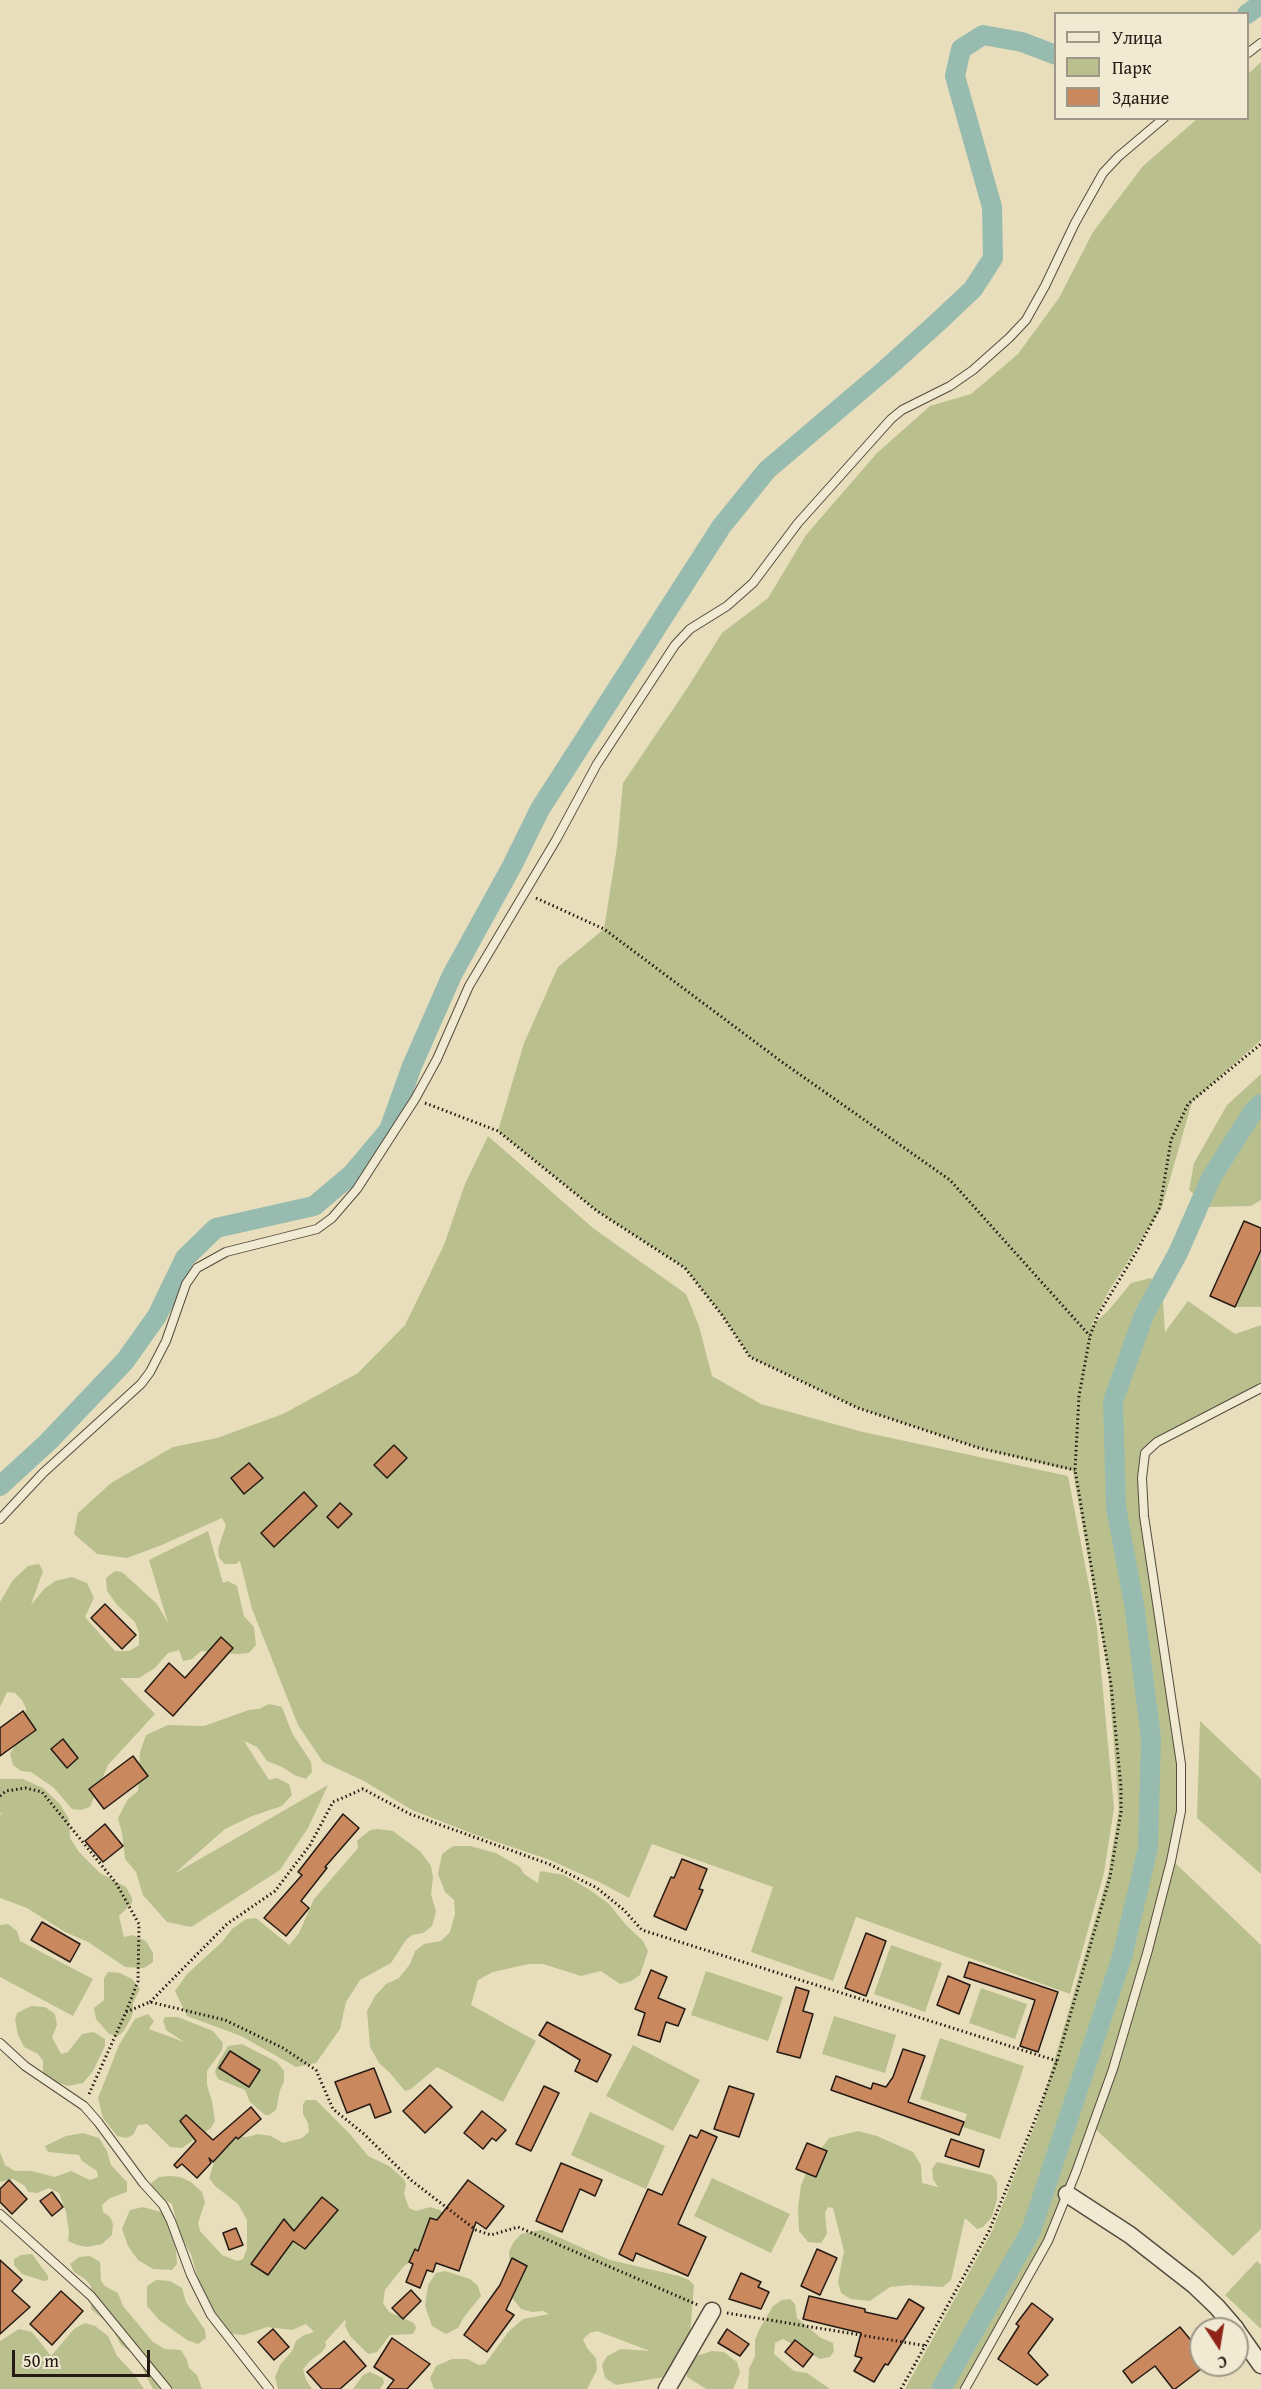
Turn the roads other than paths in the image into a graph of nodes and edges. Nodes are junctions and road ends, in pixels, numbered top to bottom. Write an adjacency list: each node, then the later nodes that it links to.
1 (1261, 43): 2 (lane)
2 (1249, 52)
3 (1162, 120): 5 (lane)
4 (1261, 1388): 7 (lane)
5 (0, 1519)
6 (0, 2043): 14 (lane)
7 (1067, 2194): 10 (street); 16 (lane)
8 (0, 2214): 13 (lane)
9 (712, 2311): 15 (street)
10 (1225, 2317)
11 (1249, 2348): 12 (street)
12 (1261, 2365)
13 (166, 2389)
14 (269, 2389)
15 (667, 2389)
16 (965, 2389)

